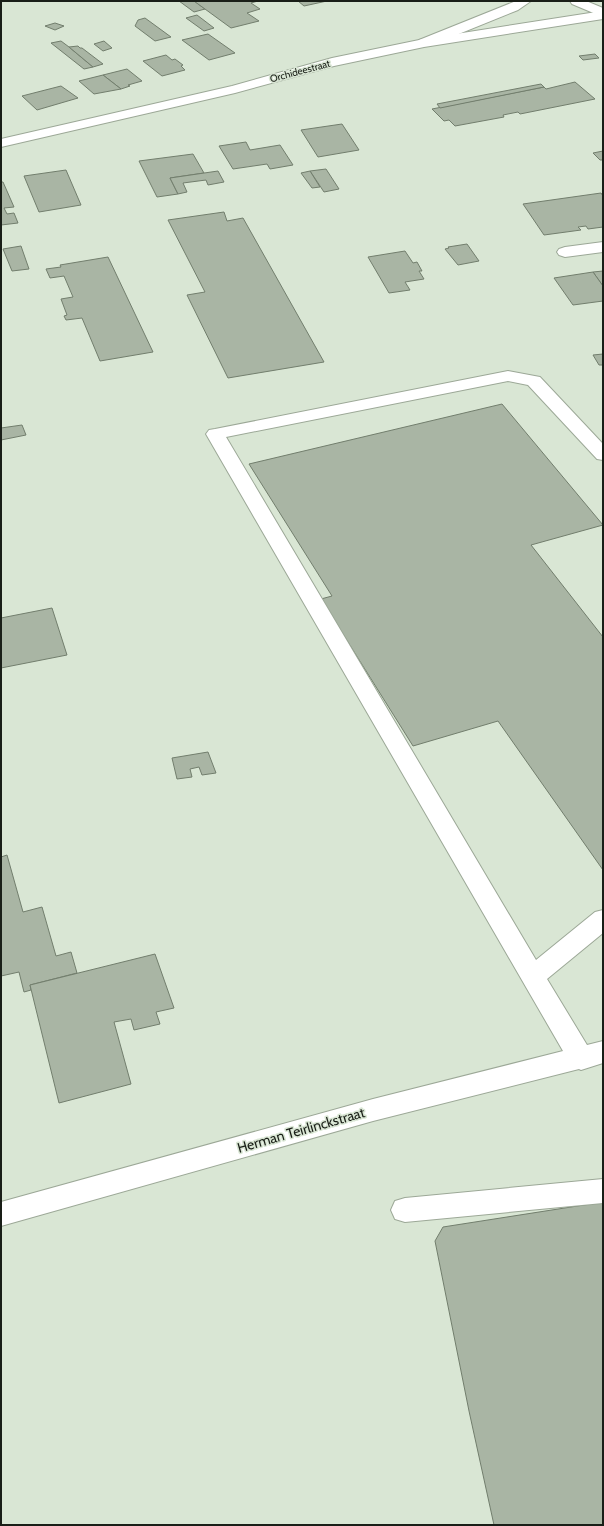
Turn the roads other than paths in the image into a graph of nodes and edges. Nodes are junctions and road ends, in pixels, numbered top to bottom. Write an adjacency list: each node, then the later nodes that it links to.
1 (525, 1): 4 (main road)
2 (576, 1): 3 (main road)
3 (603, 14): 4 (main road, Orchideestraat)
4 (424, 43): 5 (main road, Orchideestraat)
5 (1, 143)
6 (603, 247): 7 (main road)
7 (565, 252)
8 (603, 455): 10 (main road)
9 (603, 919): 10 (main road)
10 (533, 977): 11 (main road)
11 (592, 1055): 14 (main road, Herman Teirlinckstraat)
12 (603, 1191): 13 (main road)
13 (405, 1210)
14 (1, 1214)

